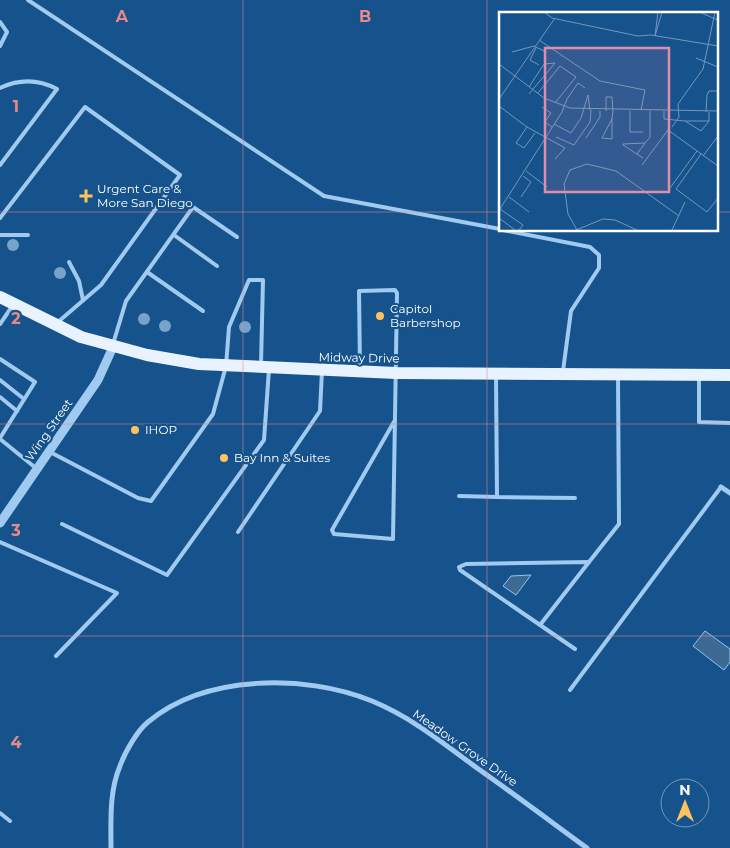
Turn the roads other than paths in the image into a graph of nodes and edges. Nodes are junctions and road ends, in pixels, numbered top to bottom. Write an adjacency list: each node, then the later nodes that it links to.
1 (28, 0): 7 (lane)
2 (0, 22): 3 (lane)
3 (0, 46)
4 (0, 88): 5 (lane)
5 (0, 164)
6 (0, 218): 17 (lane)
7 (499, 229)
8 (508, 231): 30 (lane)
9 (0, 234): 10 (lane)
10 (28, 234)
11 (174, 234): 12 (lane); 14 (lane); 15 (lane)
12 (237, 237)
13 (69, 262): 17 (lane)
14 (217, 266)
15 (147, 272): 19 (lane); 22 (lane)
16 (0, 297): 18 (main road, Midway Drive)
17 (83, 300): 21 (lane)
18 (14, 304): 20 (lane); 21 (main road, Midway Drive)
19 (203, 311)
20 (0, 324)
21 (56, 324): 22 (main road, Midway Drive)
22 (113, 346): 24 (main road, Midway Drive); 41 (street, Wing Street)
23 (0, 358): 36 (lane)
24 (226, 366): 25 (main road, Midway Drive); 25 (lane); 41 (lane)
25 (265, 368): 26 (main road, Midway Drive); 49 (lane)
26 (322, 371): 27 (main road, Midway Drive); 50 (lane)
27 (360, 372): 29 (main road, Midway Drive); 29 (lane)
28 (496, 372): 29 (main road, Midway Drive); 30 (main road, Midway Drive); 46 (lane)
29 (396, 373): 38 (lane)
30 (562, 375): 31 (main road, Midway Drive)
31 (618, 375): 32 (main road, Midway Drive); 52 (lane)
32 (699, 375): 33 (main road, Midway Drive); 39 (lane)
33 (730, 375)
34 (0, 380): 36 (lane)
35 (0, 397): 37 (lane)
36 (24, 399): 37 (lane)
37 (17, 410): 40 (lane)
38 (395, 420): 38 (lane)
39 (730, 423)
40 (0, 438): 42 (lane)
41 (50, 452): 42 (street, Wing Street)
42 (37, 468): 48 (street, Wing Street)
43 (721, 487): 44 (street); 56 (lane)
44 (730, 493)
45 (459, 496): 46 (lane)
46 (497, 497): 47 (lane)
47 (574, 498)
48 (0, 523)
49 (62, 524)
50 (238, 532)
51 (0, 542): 55 (lane)
52 (589, 562): 53 (lane); 53 (lane)
53 (540, 625): 54 (lane)
54 (574, 649)
55 (56, 656)
56 (570, 690)
57 (0, 813): 58 (lane)
58 (10, 821)
59 (111, 848): 60 (street, Meadow Grove Drive)
60 (587, 848)

